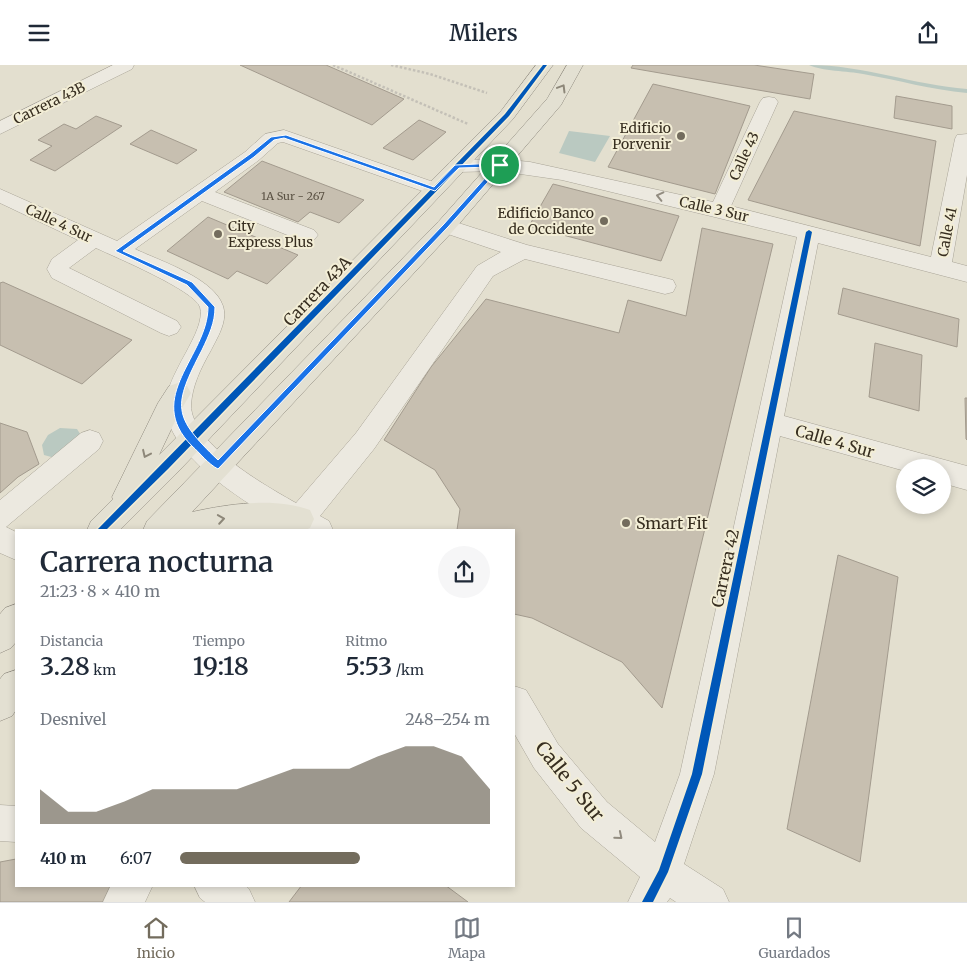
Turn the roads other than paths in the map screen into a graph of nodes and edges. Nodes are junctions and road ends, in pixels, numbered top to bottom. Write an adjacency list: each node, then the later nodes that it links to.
1 (126, 65): 5 (street, Carrera 43B)
2 (545, 65): 8 (main road, Carrera 43A)
3 (575, 65): 7 (main road, one-way to 3)
4 (769, 102): 12 (street, Calle 43)
5 (0, 128)
6 (964, 139): 19 (street, Calle 41)
7 (500, 165): 8 (street, Calle 3 Sur); 12 (street, Calle 3 Sur, one-way to 7); 13 (main road)
8 (457, 166): 9 (main road, Carrera 43A)
9 (435, 189): 10 (street); 25 (main road, Carrera 43A)
10 (199, 193): 15 (street); 17 (street)
11 (0, 195): 16 (street, Calle 4 Sur)
12 (720, 210): 14 (street, Calle 3 Sur)
13 (446, 226): 18 (street); 28 (main road)
14 (809, 232): 19 (street, Calle 3 Sur); 24 (street, Carrera 42)
15 (307, 235)
16 (94, 239): 17 (street, Calle 4 Sur); 22 (street)
17 (118, 251): 23 (street, Calle 4 Sur)
18 (523, 251): 21 (street); 33 (street)
19 (940, 266): 20 (street, Calle 3 Sur)
20 (967, 274)
21 (665, 286)
22 (169, 327)
23 (178, 393): 25 (street); 31 (main road, one-way to 31)
24 (769, 422): 27 (street, Calle 4 Sur); 46 (street, Carrera 42)
25 (191, 439): 28 (street); 31 (main road, Carrera 43A)
26 (90, 441): 32 (street)
27 (901, 459)
28 (218, 465): 33 (street); 35 (main road)
29 (951, 474): 30 (street)
30 (967, 478)
31 (121, 510): 34 (main road, Carrera 43A)
32 (0, 517)
33 (309, 525): 36 (main road, one-way to 33)
34 (102, 529)
35 (158, 529)
36 (177, 529)
37 (0, 538): 38 (street)
38 (15, 546)
39 (15, 687): 40 (main road)
40 (0, 704)
41 (515, 704): 46 (street, Calle 5 Sur, one-way to 46)
42 (0, 823): 43 (street)
43 (15, 824)
44 (133, 887): 47 (street)
45 (216, 887): 48 (street)
46 (655, 887): 49 (street, Calle 5 Sur)
47 (122, 902)
48 (236, 902)
49 (710, 902)

